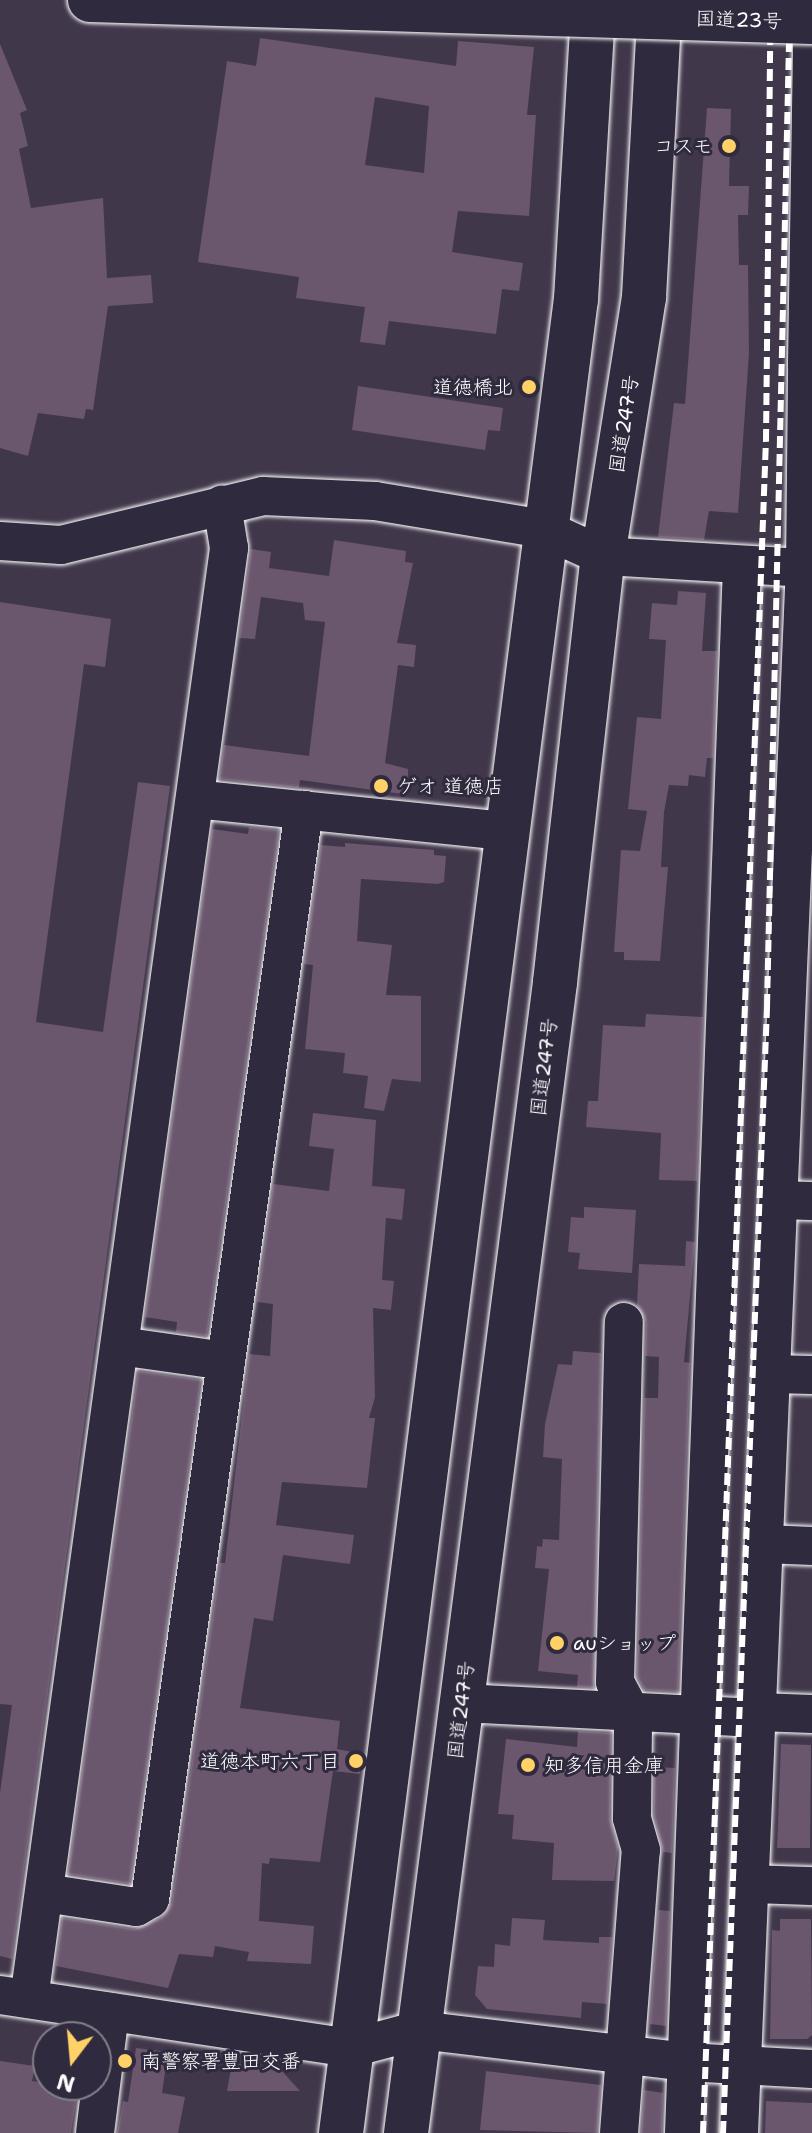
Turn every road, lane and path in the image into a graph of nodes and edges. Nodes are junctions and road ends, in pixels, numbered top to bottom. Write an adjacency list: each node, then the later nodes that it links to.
1 (90, 0): 4 (highway, 国道23号, bridge)
2 (594, 0): 9 (highway)
3 (660, 0): 11 (highway, 国道247号)
4 (812, 22)
5 (812, 48): 6 (street)
6 (810, 364): 8 (street)
7 (222, 505): 9 (street); 10 (street); 15 (street)
8 (808, 522): 13 (street)
9 (544, 529): 11 (street); 17 (highway)
10 (0, 541)
11 (603, 556): 12 (street); 28 (highway, 国道247号)
12 (742, 566): 13 (street); 32 (street)
13 (805, 568): 14 (street)
14 (806, 691): 18 (street)
15 (195, 799): 16 (street); 22 (street)
16 (304, 810): 17 (street); 23 (street)
17 (507, 831): 39 (highway)
18 (802, 862): 19 (street)
19 (799, 1032): 20 (street)
20 (795, 1200): 24 (street)
21 (624, 1322): 31 (street)
22 (120, 1346): 23 (street); 35 (street)
23 (226, 1361): 35 (street)
24 (772, 1374): 25 (street); 26 (street)
25 (812, 1375)
26 (765, 1544): 27 (street); 30 (street)
27 (812, 1546)
28 (462, 1703): 31 (street); 38 (highway, 国道247号)
29 (812, 1714): 30 (street)
30 (758, 1715): 32 (street); 33 (street)
31 (633, 1716): 32 (street); 40 (street)
32 (698, 1718): 41 (street)
33 (751, 1884): 34 (street); 42 (street)
34 (812, 1886)
35 (45, 1893): 36 (street)
36 (15, 1997): 37 (street)
37 (110, 2012): 39 (street); 44 (street)
38 (419, 2030): 39 (street); 40 (street); 46 (highway, 国道247号)
39 (352, 2048): 45 (highway)
40 (622, 2055): 41 (street); 47 (street)
41 (686, 2062): 42 (street); 48 (street)
42 (743, 2066): 43 (street); 49 (street)
43 (812, 2069)
44 (95, 2133)
45 (341, 2133)
46 (406, 2133)
47 (619, 2133)
48 (684, 2133)
49 (739, 2133)

